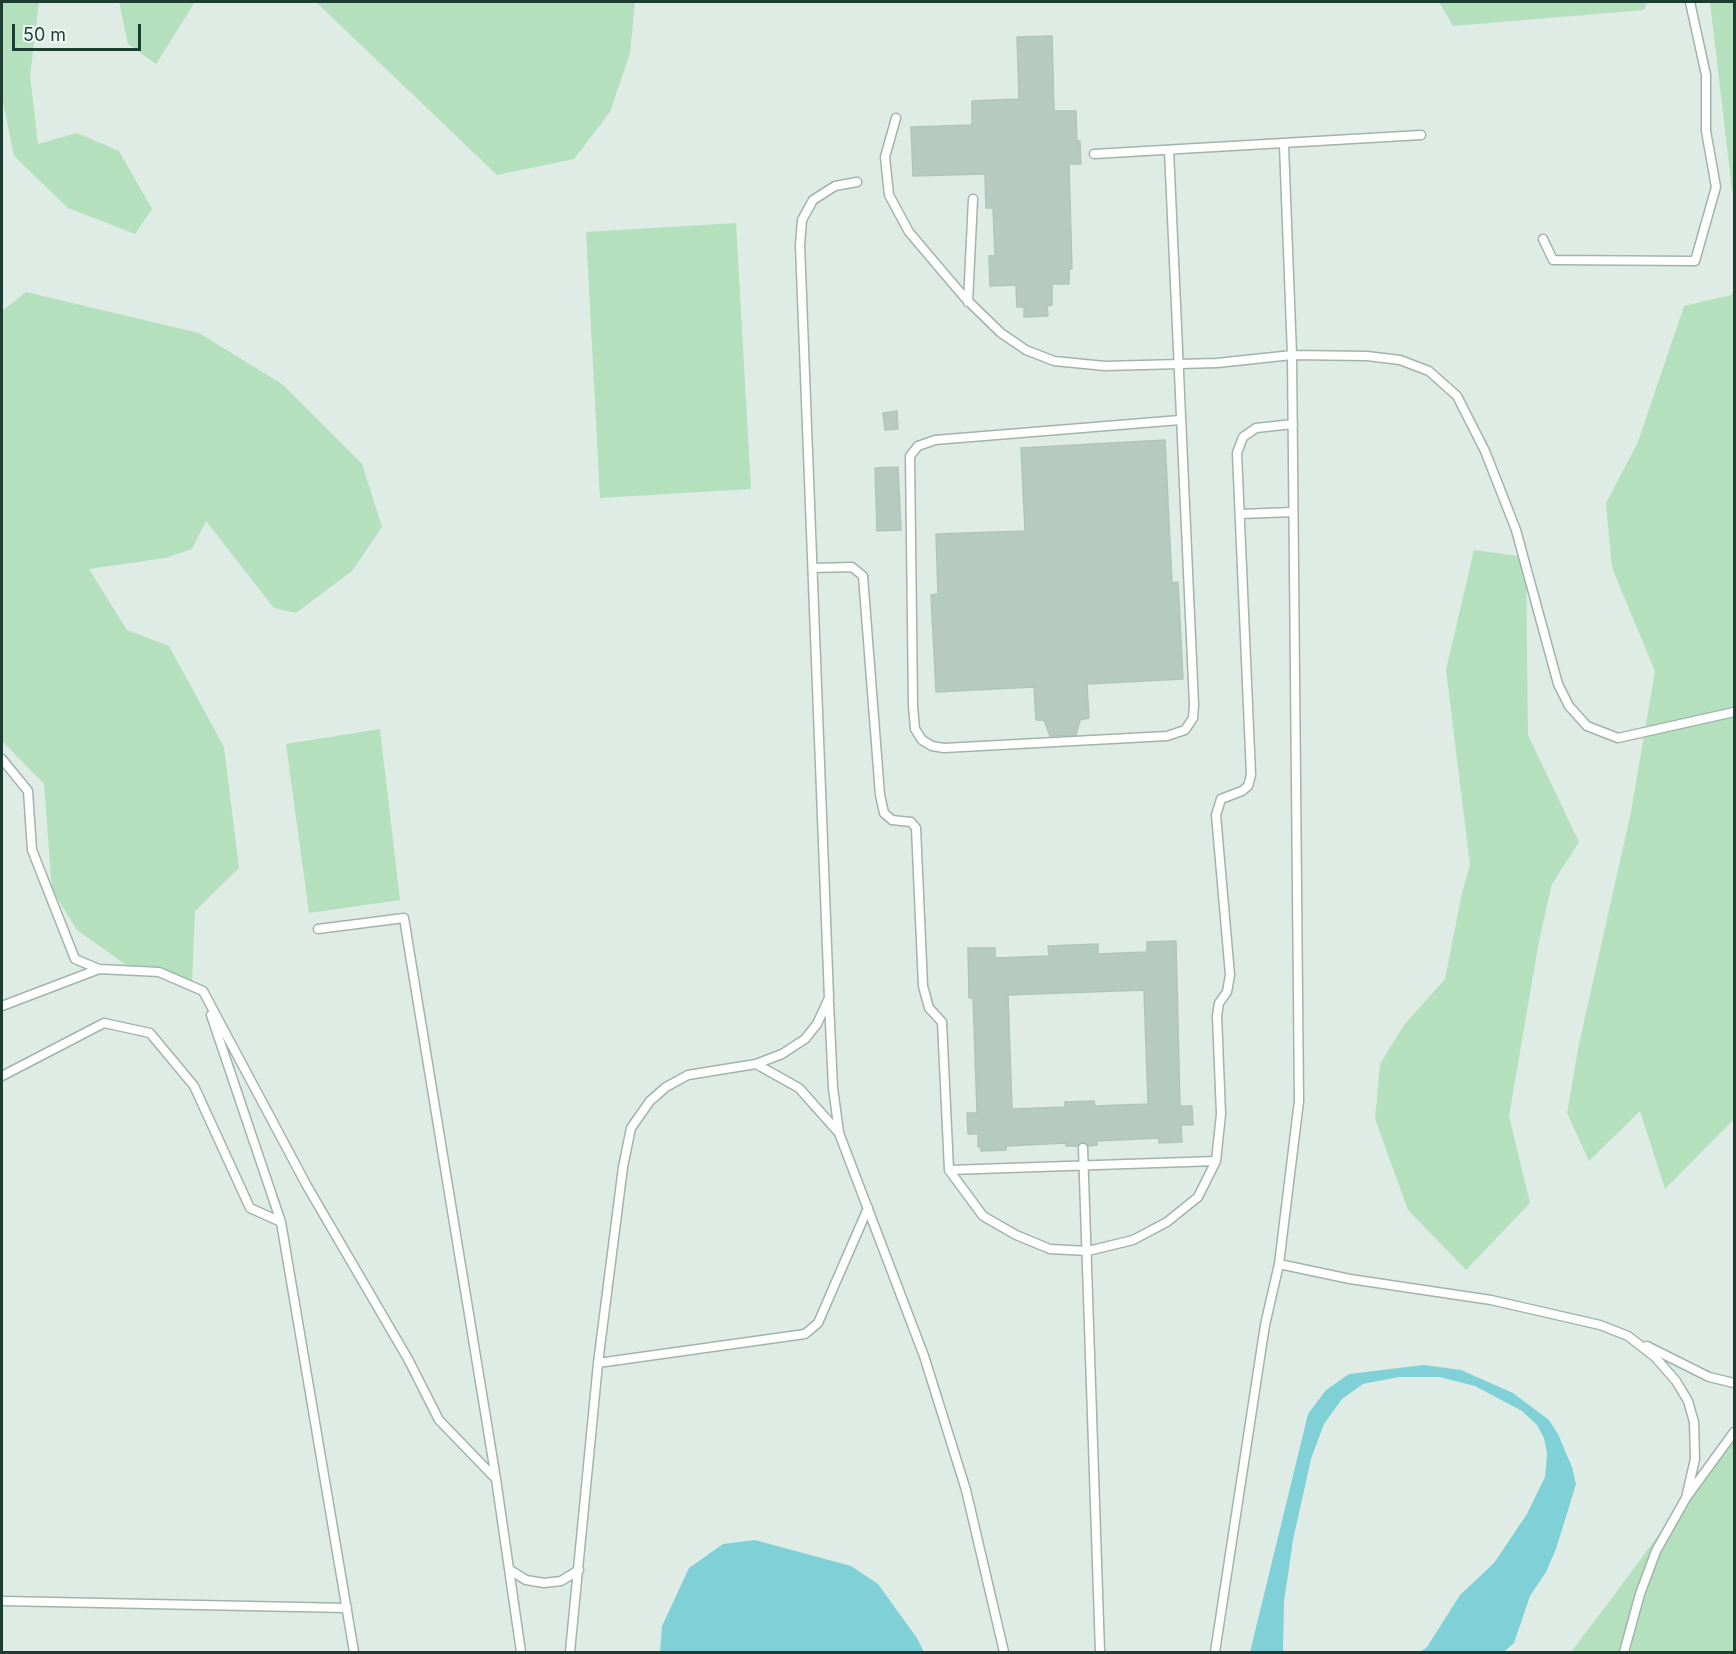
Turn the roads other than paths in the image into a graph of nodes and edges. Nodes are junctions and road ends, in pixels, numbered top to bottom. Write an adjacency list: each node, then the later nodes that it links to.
1 (1690, 2): 9 (lane)
2 (896, 118): 10 (lane)
3 (1421, 135): 4 (lane)
4 (1284, 145): 5 (lane); 11 (lane)
5 (1169, 150): 6 (lane); 12 (lane)
6 (1094, 154)
7 (857, 182): 17 (lane)
8 (973, 199): 10 (lane)
9 (1543, 239)
10 (968, 302): 12 (lane)
11 (1292, 355): 12 (lane); 14 (lane); 18 (lane)
12 (1177, 364): 13 (lane)
13 (1180, 420): 13 (lane)
14 (1293, 424): 15 (lane); 16 (lane)
15 (1293, 512): 16 (lane); 35 (lane)
16 (1240, 514): 29 (lane)
17 (813, 568): 23 (lane); 31 (lane)
18 (1734, 712)
19 (2, 759): 21 (lane)
20 (318, 929): 40 (lane)
21 (99, 969): 22 (lane); 24 (lane)
22 (203, 992): 33 (lane); 40 (lane)
23 (829, 998): 25 (lane); 27 (lane)
24 (2, 1006)
25 (756, 1064): 27 (lane); 37 (lane)
26 (2, 1076): 33 (lane)
27 (839, 1133): 32 (lane)
28 (1083, 1148): 30 (lane)
29 (1216, 1161): 30 (lane); 34 (lane)
30 (1084, 1165): 31 (lane); 34 (lane)
31 (949, 1170): 34 (lane)
32 (868, 1208): 37 (lane); 49 (lane)
33 (281, 1222): 45 (lane)
34 (1088, 1251): 50 (lane)
35 (1279, 1264): 36 (lane); 51 (lane)
36 (1628, 1336): 38 (lane); 41 (lane)
37 (598, 1364): 43 (lane)
38 (1734, 1383)
39 (1734, 1432): 41 (lane)
40 (496, 1479): 42 (lane)
41 (1686, 1497): 52 (lane)
42 (510, 1570): 43 (lane); 47 (lane)
43 (579, 1570): 48 (lane)
44 (2, 1601): 45 (lane)
45 (347, 1608): 46 (lane)
46 (354, 1653)
47 (520, 1653)
48 (570, 1653)
49 (1004, 1653)
50 (1100, 1653)
51 (1215, 1653)
52 (1624, 1653)

